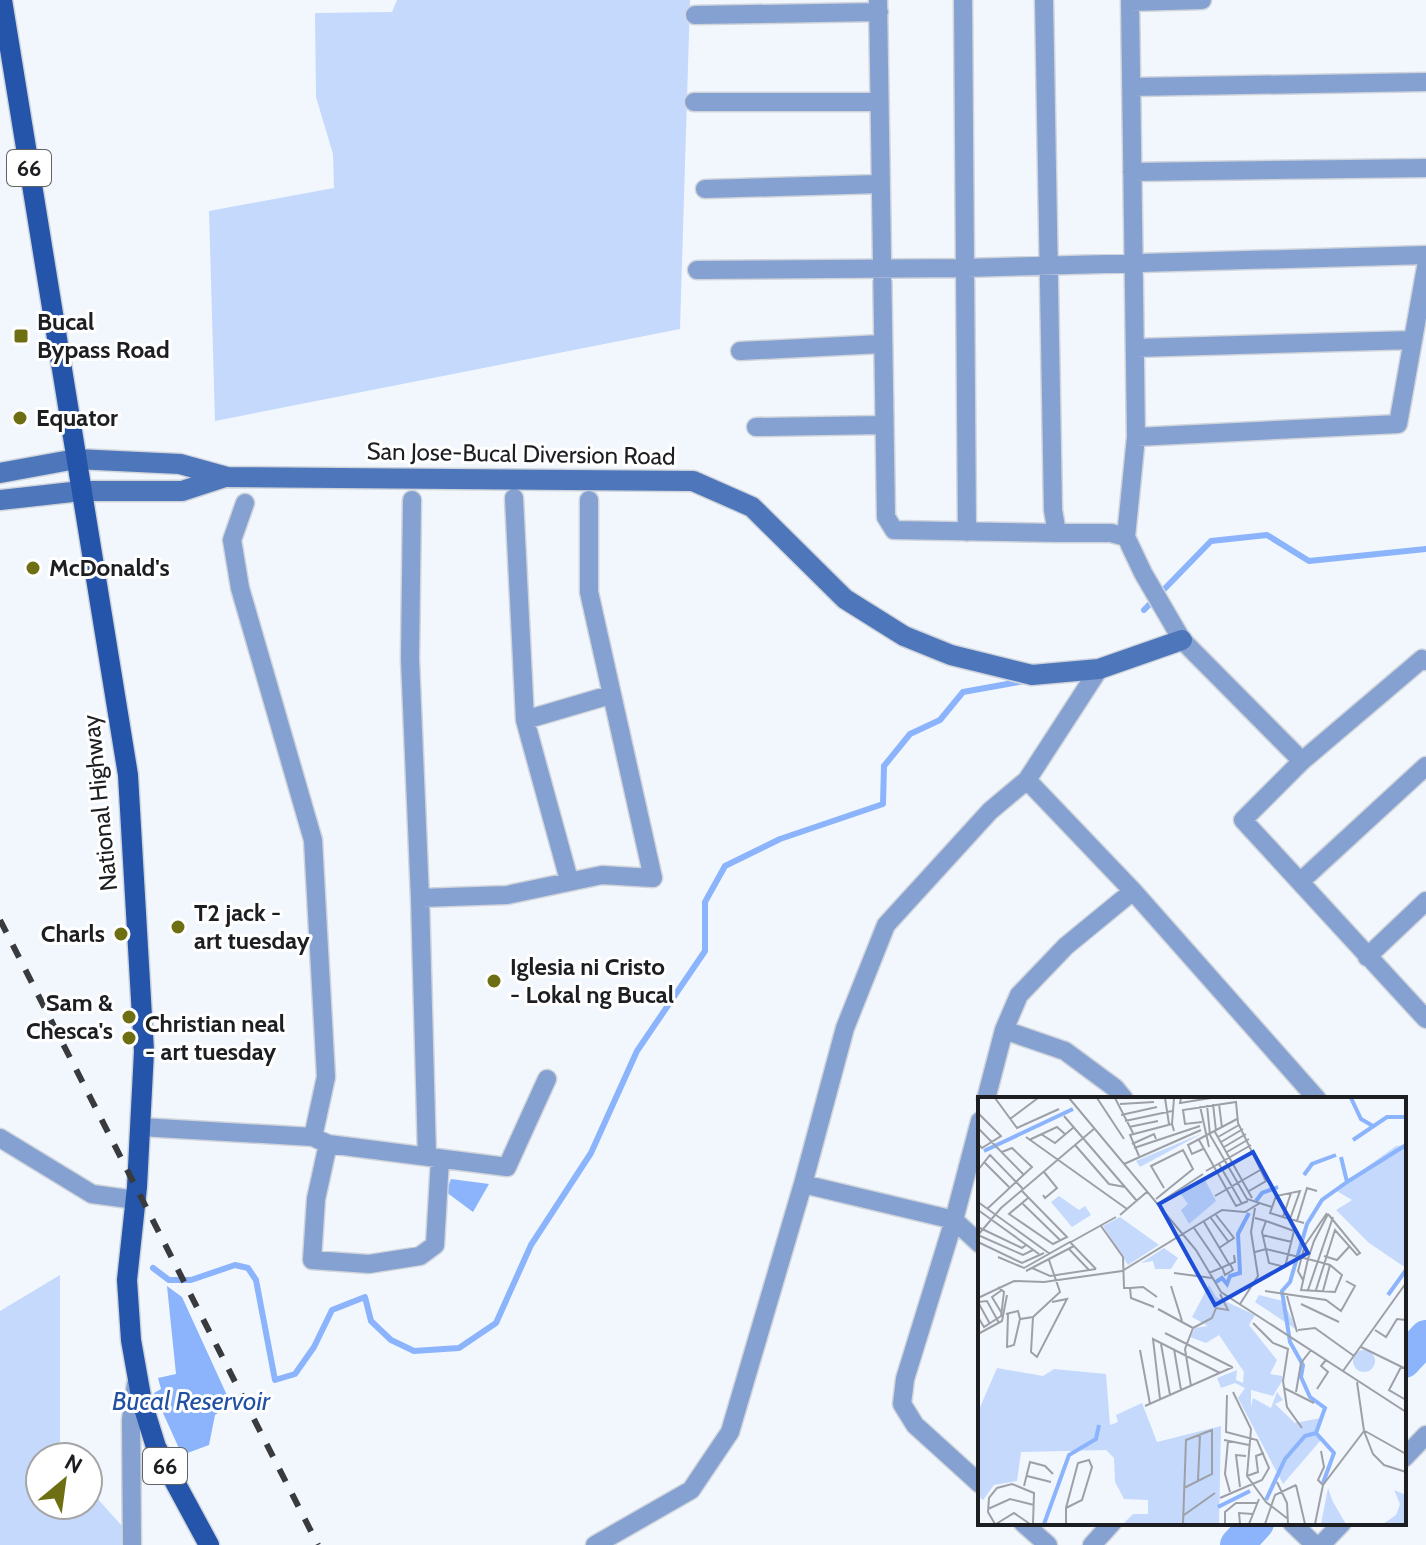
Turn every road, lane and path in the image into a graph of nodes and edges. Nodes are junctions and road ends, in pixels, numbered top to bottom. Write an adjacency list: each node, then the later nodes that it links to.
1 (2, 0): 30 (main road, National Highway / 66)
2 (963, 0): 20 (street)
3 (1044, 0): 18 (street)
4 (1202, 0): 5 (street)
5 (1130, 1): 9 (street)
6 (878, 6): 7 (street); 11 (street)
7 (695, 15)
8 (1426, 82): 9 (street)
9 (1131, 87): 13 (street)
10 (694, 102): 11 (street)
11 (879, 102): 14 (street)
12 (1426, 168): 13 (street)
13 (1132, 172): 17 (street)
14 (880, 184): 15 (street); 21 (street)
15 (705, 189)
16 (1426, 255): 17 (street)
17 (1133, 263): 18 (street); 25 (street)
18 (1049, 266): 20 (street); 40 (street)
19 (1426, 267): 23 (street)
20 (965, 268): 21 (street); 39 (street)
21 (882, 269): 22 (street); 24 (street)
22 (697, 270)
23 (1413, 340): 25 (street); 29 (street)
24 (882, 344): 26 (street); 27 (street)
25 (1135, 348): 29 (street)
26 (740, 351)
27 (883, 425): 28 (street); 39 (street)
28 (756, 427)
29 (1136, 437): 41 (street)
30 (76, 459): 31 (main road, San Jose-Bucal Diversion Road); 32 (main road, San Jose-Bucal Diversion Road); 33 (main road, National Highway / 66)
31 (0, 473)
32 (227, 477): 33 (main road, San Jose-Bucal Diversion Road); 44 (main road, San Jose-Bucal Diversion Road)
33 (81, 491): 35 (main road, San Jose-Bucal Diversion Road); 62 (main road, National Highway / 66)
34 (514, 498): 46 (street)
35 (0, 500)
36 (412, 500): 53 (street)
37 (589, 500): 45 (street)
38 (245, 503): 65 (street)
39 (967, 532): 40 (street)
40 (1057, 533): 41 (street)
41 (1126, 537): 42 (street)
42 (1182, 640): 44 (main road, San Jose-Bucal Diversion Road); 47 (street)
43 (1426, 661): 47 (street)
44 (1099, 669): 49 (street)
45 (610, 695): 46 (street); 50 (street)
46 (525, 720): 50 (street)
47 (1302, 761): 51 (street)
48 (1426, 766): 51 (street)
49 (1027, 780): 52 (street); 67 (street)
50 (569, 880): 53 (street)
51 (1301, 881): 55 (street)
52 (1133, 891): 57 (street); 61 (street)
53 (420, 898): 66 (street)
54 (1426, 901): 55 (street)
55 (1367, 957): 56 (street)
56 (1426, 1019)
57 (1004, 1030): 59 (street); 60 (street)
58 (547, 1079): 66 (street)
59 (987, 1097)
60 (1122, 1097)
61 (1315, 1097)
62 (141, 1127): 65 (street); 68 (main road, National Highway / 66)
63 (978, 1129): 69 (street)
64 (0, 1138): 68 (street)
65 (320, 1140): 66 (street); 66 (street)
66 (433, 1158)
67 (803, 1184): 69 (street); 81 (street)
68 (136, 1200): 71 (main road, National Highway / 66)
69 (954, 1220): 70 (street); 74 (street)
70 (978, 1242)
71 (137, 1379): 79 (street); 80 (main road, National Highway / 66)
72 (1426, 1435): 73 (street)
73 (1406, 1456)
74 (978, 1482)
75 (1025, 1525): 82 (street)
76 (1110, 1525): 83 (street)
77 (1294, 1525): 84 (street)
78 (1340, 1525): 85 (street)
79 (132, 1545)
80 (209, 1545)
81 (595, 1545)
82 (1048, 1545)
83 (1092, 1545)
84 (1315, 1545)
85 (1321, 1545)

